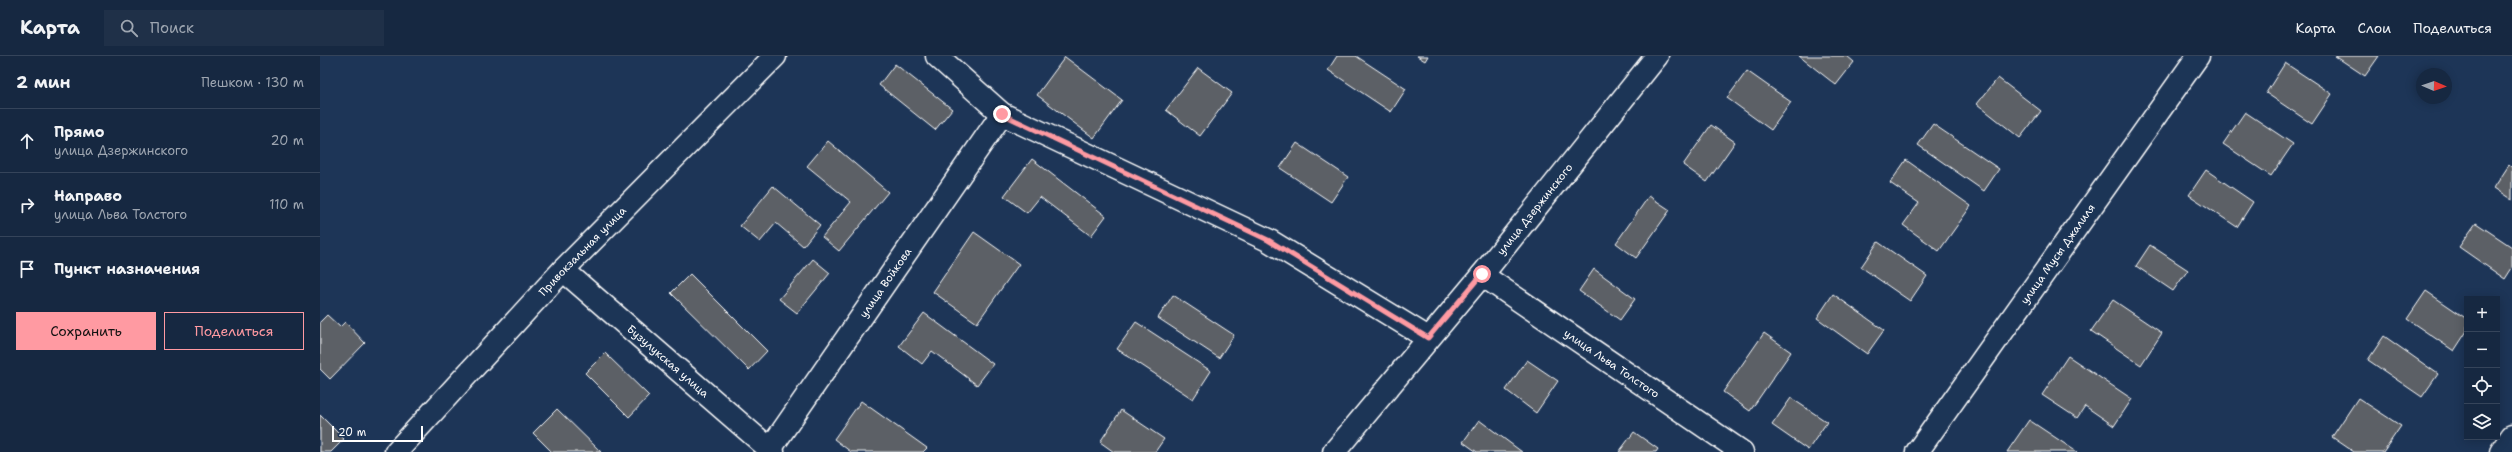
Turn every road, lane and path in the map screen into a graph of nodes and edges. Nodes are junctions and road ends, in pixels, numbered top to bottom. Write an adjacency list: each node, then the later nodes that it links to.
1 (775, 56): 6 (street, Привокзальная улица)
2 (938, 56): 5 (street)
3 (1657, 56): 7 (street, улица Дзержинского)
4 (2198, 56): 14 (street, улица Мусы Джалиля)
5 (1002, 114): 8 (street); 10 (street, улица Войкова)
6 (563, 270): 10 (street, Бузулукская улица); 11 (street, Привокзальная улица)
7 (1482, 274): 8 (street, улица Дзержинского); 13 (street, улица Льва Толстого)
8 (1428, 338): 12 (street, улица Дзержинского)
9 (2512, 436): 15 (street)
10 (770, 451)
11 (396, 452)
12 (1334, 452)
13 (1742, 452)
14 (1917, 452)
15 (2501, 452)

